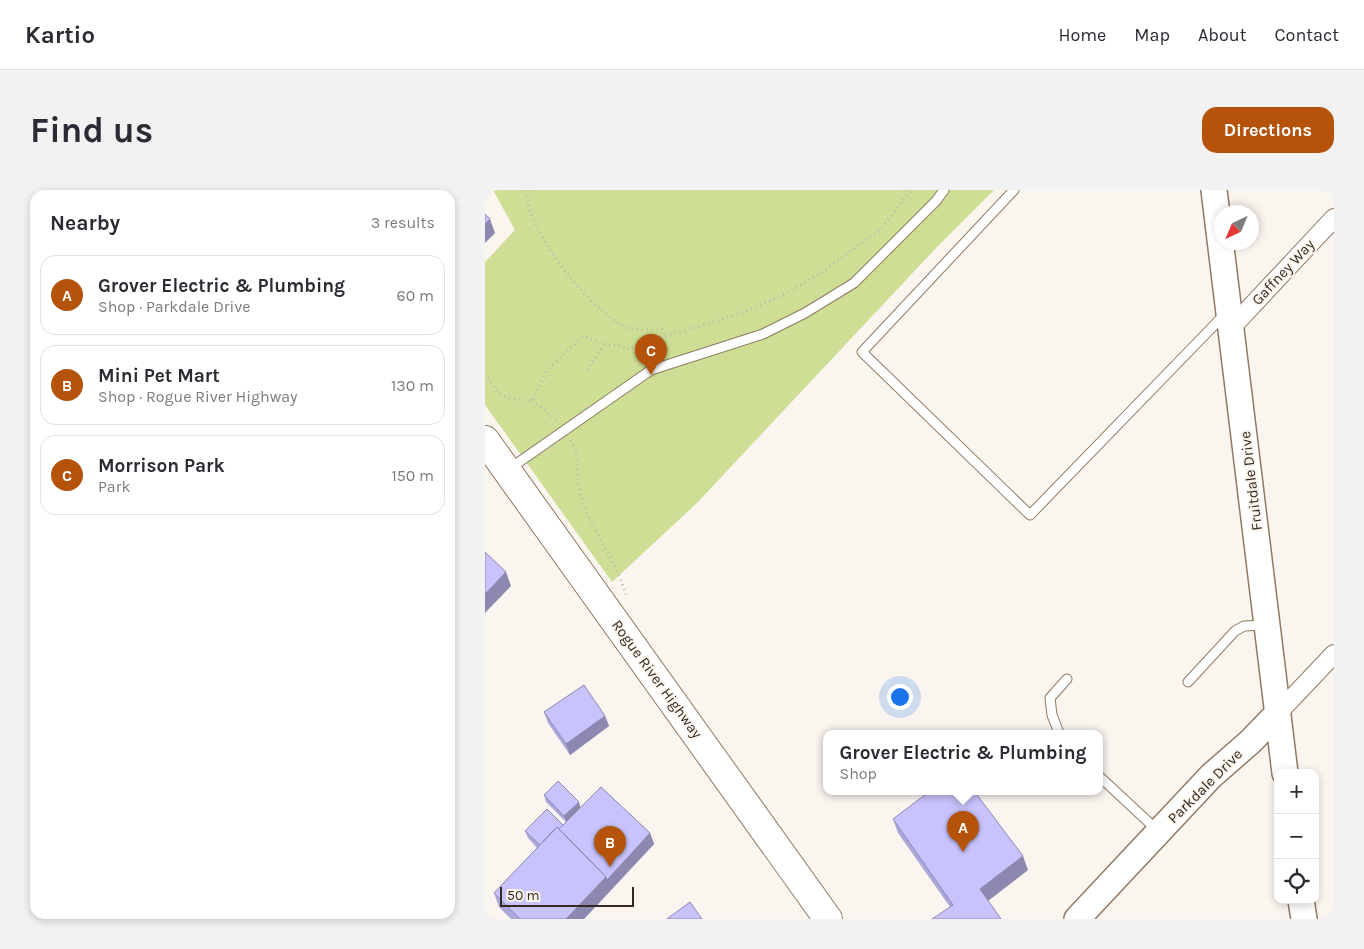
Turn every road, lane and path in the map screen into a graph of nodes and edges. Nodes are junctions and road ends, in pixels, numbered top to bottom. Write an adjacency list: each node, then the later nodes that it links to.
1 (528, 190): 8 (path)
2 (911, 190): 8 (path)
3 (944, 190): 13 (lane)
4 (1014, 190): 7 (lane)
5 (1214, 190): 7 (main road, Fruitdale Drive)
6 (1334, 218): 7 (street, Gaffney Way)
7 (1231, 318): 17 (main road, Fruitdale Drive)
8 (667, 336): 9 (path)
9 (604, 345): 10 (path); 12 (path)
10 (587, 370)
11 (485, 374): 12 (path)
12 (532, 401): 13 (path)
13 (564, 430): 15 (lane); 16 (path)
14 (485, 440): 15 (main road, Rogue River Highway)
15 (507, 471): 27 (main road, Rogue River Highway)
16 (626, 595)
17 (1268, 624): 20 (lane); 21 (main road, Fruitdale Drive)
18 (1334, 654): 21 (street, Parkdale Drive)
19 (1067, 678): 22 (lane)
20 (1188, 682)
21 (1278, 713): 23 (main road, Fruitdale Drive); 25 (main road, Parkdale Drive)
22 (1058, 730)
23 (1285, 769)
24 (1103, 780): 25 (lane)
25 (1159, 832): 28 (main road, Parkdale Drive)
26 (1302, 904): 29 (main road)
27 (829, 919)
28 (1077, 919)
29 (1304, 919)

